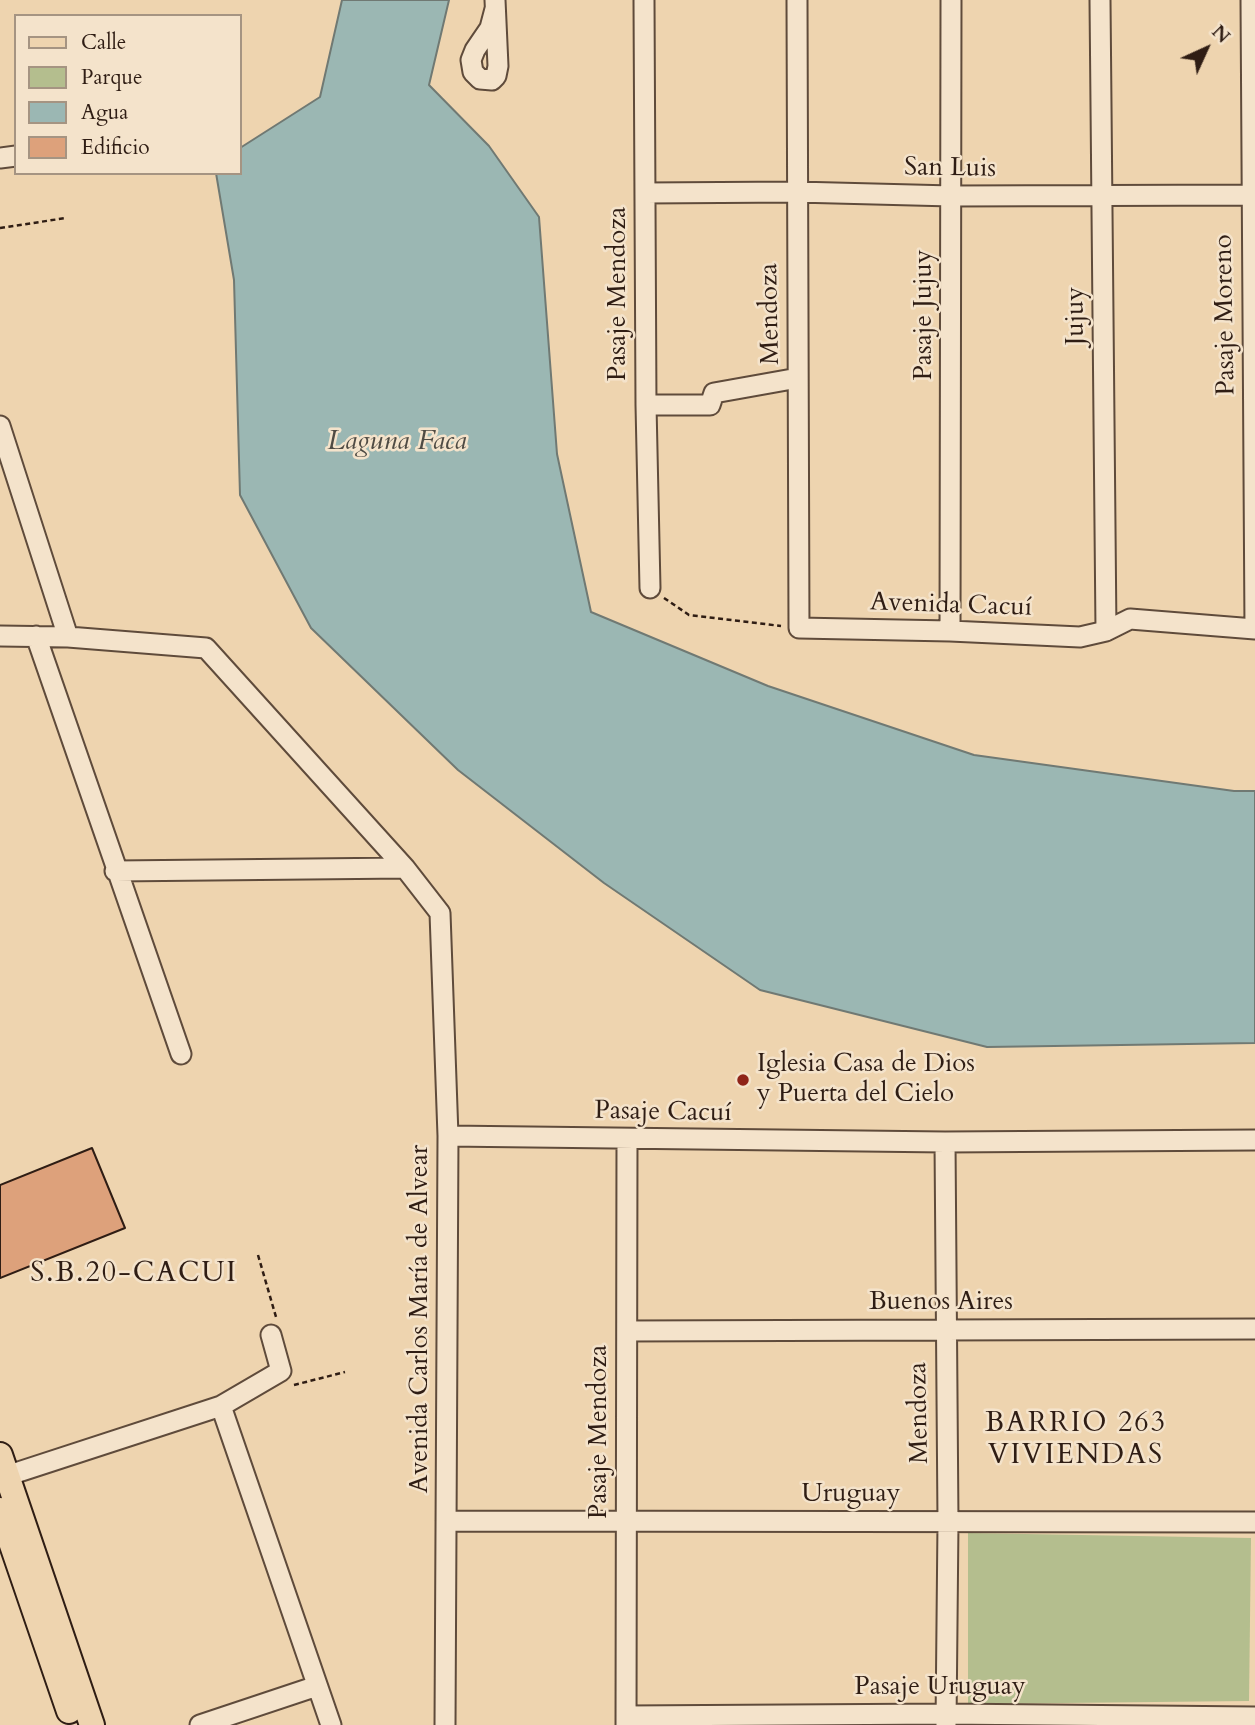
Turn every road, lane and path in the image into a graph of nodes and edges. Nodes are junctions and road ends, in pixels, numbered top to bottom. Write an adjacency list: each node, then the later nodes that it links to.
1 (644, 0): 7 (street, Pasaje Mendoza)
2 (797, 0): 6 (street, Mendoza)
3 (951, 0): 9 (street, Pasaje Jujuy)
4 (1100, 0): 10 (street, Jujuy)
5 (1251, 0): 8 (street, Pasaje Moreno)
6 (796, 192): 7 (street, San Luis); 9 (street, San Luis); 13 (street, Mendoza)
7 (645, 193): 14 (street, Pasaje Mendoza)
8 (1253, 195): 10 (street, San Luis); 18 (street, Pasaje Moreno)
9 (951, 196): 10 (street, San Luis); 19 (street, Pasaje Jujuy)
10 (1102, 196): 20 (street, Jujuy)
11 (66, 219): 12 (path)
12 (0, 228)
13 (798, 378): 14 (street); 17 (street, Mendoza)
14 (646, 405): 16 (street, Pasaje Mendoza)
15 (0, 426): 23 (street)
16 (650, 588): 17 (path)
17 (799, 628): 19 (street, Avenida Cacuí)
18 (1255, 629): 20 (street, Avenida Cacuí)
19 (950, 631): 20 (street, Avenida Cacuí)
20 (1106, 631)
21 (0, 636): 22 (street)
22 (36, 636): 23 (street); 25 (street)
23 (68, 637): 24 (street)
24 (405, 868): 25 (street); 27 (street, Avenida Carlos María de Alvear)
25 (115, 871): 26 (street)
26 (181, 1055)
27 (448, 1136): 28 (street, Pasaje Cacuí); 41 (street, Avenida Carlos María de Alvear)
28 (627, 1139): 30 (street, Pasaje Cacuí); 34 (street, Pasaje Mendoza)
29 (1255, 1140): 30 (street, Pasaje Cacuí)
30 (945, 1142): 32 (street, Mendoza)
31 (258, 1255): 35 (path)
32 (946, 1329): 33 (street, Buenos Aires); 34 (street, Buenos Aires); 43 (street, Mendoza)
33 (1255, 1329)
34 (627, 1331): 42 (street, Pasaje Mendoza)
35 (271, 1335): 36 (street)
36 (281, 1371): 37 (path); 38 (street)
37 (345, 1372)
38 (221, 1406): 39 (street); 45 (street)
39 (2, 1469): 50 (main road)
40 (0, 1510): 49 (main road)
41 (446, 1521): 42 (street, Uruguay); 53 (street, Avenida Carlos María de Alvear)
42 (626, 1521): 43 (street, Uruguay); 48 (street, Pasaje Mendoza)
43 (947, 1522): 44 (street, Uruguay); 47 (street, Mendoza)
44 (1255, 1522)
45 (317, 1686): 51 (street); 52 (street)
46 (1255, 1717): 47 (street, Pasaje Uruguay)
47 (946, 1719): 48 (street, Pasaje Uruguay)
48 (626, 1721)
49 (74, 1725)
50 (92, 1725)
51 (200, 1725)
52 (331, 1725)
53 (445, 1725)

